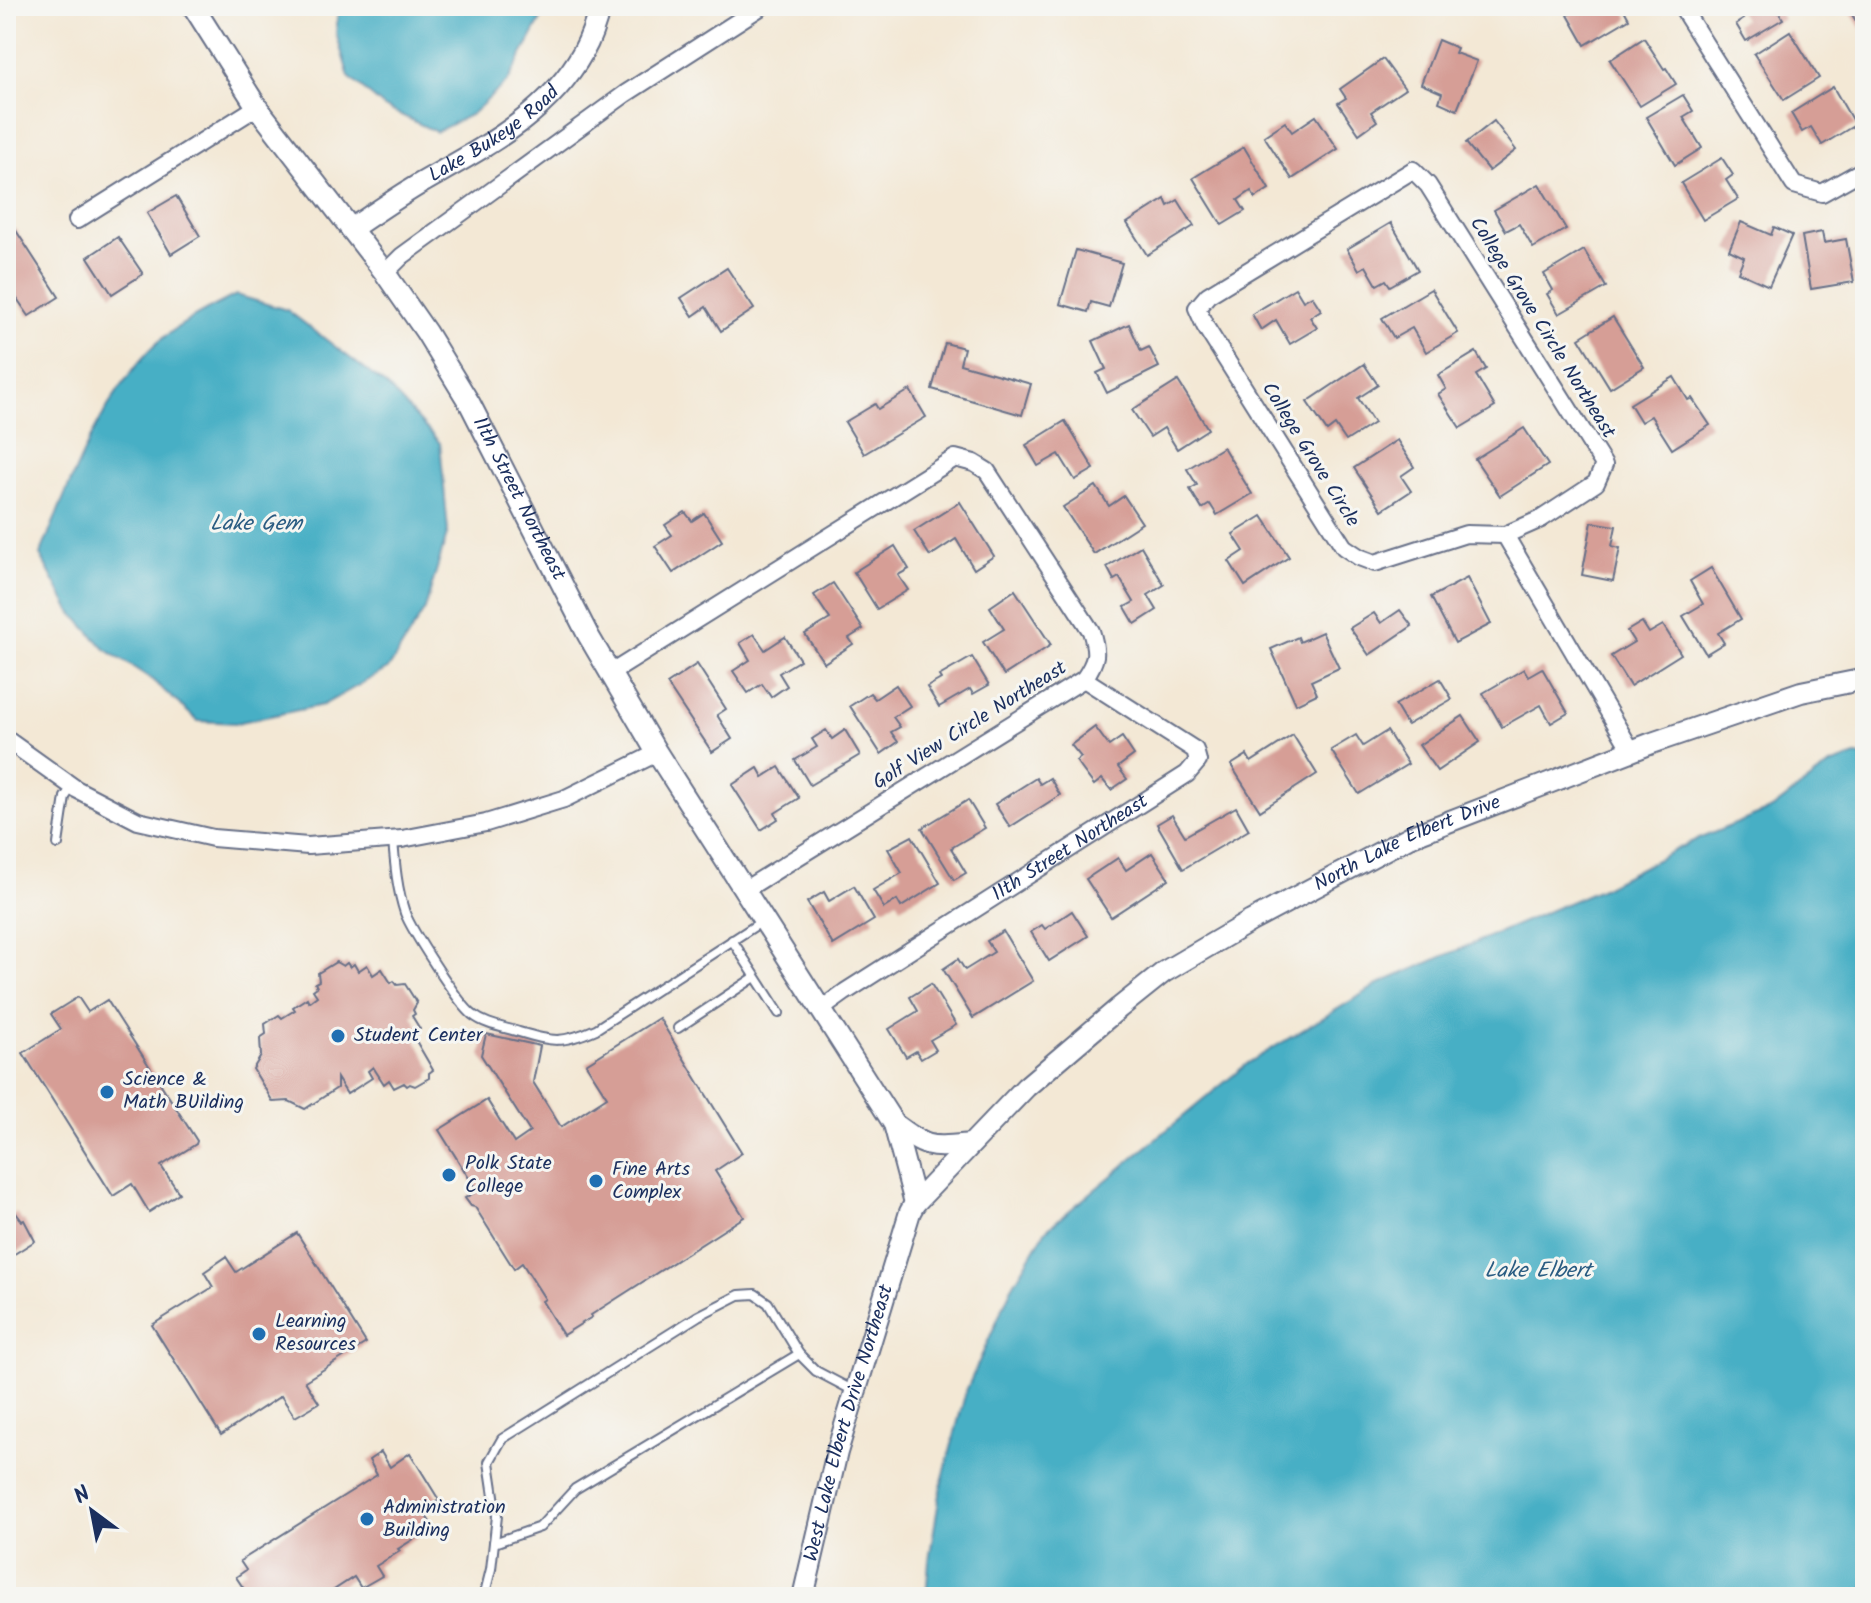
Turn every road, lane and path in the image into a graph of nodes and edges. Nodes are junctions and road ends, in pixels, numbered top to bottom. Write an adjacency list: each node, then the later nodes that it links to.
1 (193, 6): 5 (street, 11th Street Northeast)
2 (600, 6): 8 (street, Lake Bukeye Road)
3 (762, 6): 10 (street)
4 (1681, 6): 6 (street)
5 (257, 107): 7 (street); 8 (street, 11th Street Northeast)
6 (1865, 169)
7 (77, 220)
8 (351, 229): 10 (street, 11th Street Northeast)
9 (1263, 261): 11 (street, College Grove Circle); 11 (street, College Grove Circle Northeast)
10 (385, 273): 12 (street, 11th Street Northeast)
11 (1505, 535): 16 (street)
12 (611, 673): 13 (street, Golf View Circle Northeast); 17 (street, 11th Street Northeast)
13 (1084, 679): 21 (street, Golf View Circle Northeast); 25 (street, 11th Street Northeast)
14 (1865, 679): 16 (street, North Lake Elbert Drive)
15 (6, 739): 18 (street)
16 (1631, 750): 29 (street, North Lake Elbert Drive)
17 (657, 753): 19 (street); 21 (street, 11th Street Northeast)
18 (72, 787): 19 (street); 20 (lane)
19 (393, 840): 23 (lane)
20 (58, 844)
21 (746, 889): 22 (street, 11th Street Northeast)
22 (764, 919): 23 (lane); 25 (street, 11th Street Northeast)
23 (732, 940): 24 (lane)
24 (755, 977): 26 (lane); 27 (lane)
25 (820, 1010): 28 (street, 11th Street Northeast)
26 (779, 1013)
27 (678, 1028)
28 (894, 1124): 29 (street); 30 (street, 11th Street Northeast)
29 (970, 1144): 30 (street, North Lake Elbert Drive)
30 (915, 1203): 32 (street, West Lake Elbert Drive Northeast)
31 (799, 1354): 32 (lane); 33 (lane); 33 (lane)
32 (855, 1392): 35 (street, West Lake Elbert Drive Northeast)
33 (494, 1543): 34 (lane)
34 (484, 1597)
35 (803, 1597)

